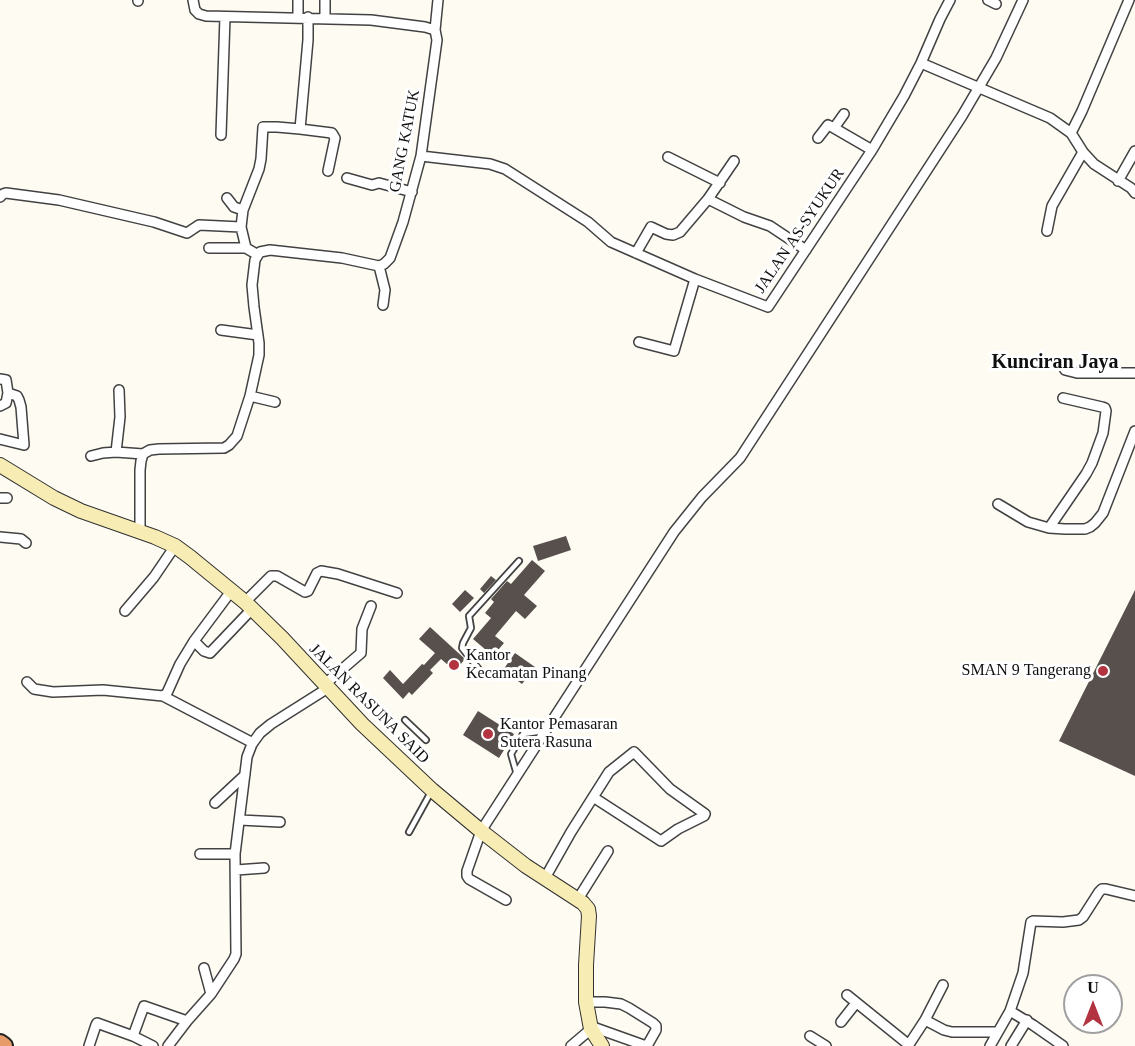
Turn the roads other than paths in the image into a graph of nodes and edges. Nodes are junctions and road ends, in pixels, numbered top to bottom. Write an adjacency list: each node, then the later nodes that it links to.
1 (193, 0): 8 (street)
2 (298, 0): 9 (street)
3 (325, 0): 10 (street)
4 (438, 0): 11 (street, GANG KATUK)
5 (950, 0): 12 (street, JALAN AS-SYUKUR)
6 (1023, 0): 13 (street)
7 (1129, 0): 17 (street)
8 (225, 17): 9 (street); 18 (street)
9 (303, 17): 10 (street); 16 (street)
10 (324, 18): 11 (street)
11 (435, 30): 23 (street, GANG KATUK)
12 (921, 63): 13 (street); 20 (street, JALAN AS-SYUKUR)
13 (978, 88): 17 (street); 82 (street)
14 (844, 114): 15 (street)
15 (834, 128): 19 (street); 20 (street)
16 (300, 129): 26 (street); 35 (street)
17 (1071, 133): 22 (street)
18 (221, 135)
19 (818, 138)
20 (872, 150): 40 (street, JALAN AS-SYUKUR)
21 (1135, 151): 28 (street)
22 (1083, 152): 28 (street); 37 (street)
23 (421, 156): 30 (street, GANG KATUK); 41 (street, JALAN AS-SYUKUR)
24 (668, 157): 29 (street)
25 (734, 161): 29 (street)
26 (328, 171)
27 (347, 178): 30 (street)
28 (1118, 181): 31 (street)
29 (720, 183): 34 (street)
30 (412, 192): 43 (street, GANG KATUK)
31 (1135, 193)
32 (0, 197): 36 (street)
33 (227, 198): 35 (street)
34 (708, 199): 40 (street); 41 (street)
35 (243, 210): 36 (street)
36 (241, 227): 39 (street)
37 (1047, 231)
38 (209, 248): 39 (street)
39 (246, 248): 42 (street)
40 (806, 250): 44 (street, JALAN AS-SYUKUR)
41 (636, 253): 44 (street, JALAN AS-SYUKUR)
42 (258, 255): 43 (street); 47 (street)
43 (379, 266): 45 (street)
44 (695, 279): 48 (street)
45 (383, 305)
46 (221, 330): 47 (street)
47 (258, 335): 54 (street)
48 (639, 342)
49 (1065, 370): 50 (street)
50 (1135, 373)
51 (0, 379): 53 (street)
52 (119, 390): 60 (street)
53 (8, 393): 57 (street); 59 (street)
54 (250, 396): 56 (street); 61 (street)
55 (1063, 398): 65 (street)
56 (275, 402)
57 (0, 406)
58 (1135, 431): 65 (street)
59 (0, 439)
60 (116, 452): 61 (street); 62 (street)
61 (143, 454): 66 (street)
62 (91, 456)
63 (0, 465): 66 (main road, JALAN RASUNA SAID)
64 (998, 504): 65 (street)
65 (1049, 528)
66 (140, 531): 69 (main road, JALAN RASUNA SAID)
67 (0, 537): 68 (street)
68 (26, 543)
69 (175, 546): 71 (main road, JALAN RASUNA SAID); 75 (street)
70 (519, 561): 77 (lane)
71 (232, 590): 73 (main road, JALAN RASUNA SAID); 76 (street)
72 (397, 593): 73 (street)
73 (248, 605): 76 (street); 79 (main road, JALAN RASUNA SAID)
74 (371, 606): 79 (street)
75 (125, 611)
76 (194, 641): 80 (street)
77 (481, 672)
78 (27, 682): 80 (street)
79 (326, 686): 84 (street); 87 (main road, JALAN RASUNA SAID)
80 (163, 696): 84 (street)
81 (405, 720): 83 (lane)
82 (546, 731): 86 (street); 86 (lane)
83 (426, 740)
84 (253, 743): 85 (street)
85 (245, 775): 89 (street); 90 (street)
86 (517, 775): 92 (street)
87 (432, 790): 92 (main road, JALAN RASUNA SAID); 93 (lane)
88 (593, 797): 88 (street); 99 (street)
89 (215, 803)
90 (240, 820): 91 (street); 96 (street)
91 (280, 822)
92 (481, 831): 99 (main road, JALAN RASUNA SAID); 102 (street)
93 (409, 832)
94 (608, 851): 101 (street)
95 (200, 854): 96 (street)
96 (235, 854): 98 (street)
97 (264, 868): 98 (street)
98 (236, 870): 105 (street)
99 (545, 878): 101 (main road, JALAN RASUNA SAID)
100 (1135, 896): 109 (street)
101 (578, 899): 107 (main road)
102 (506, 900)
103 (204, 968): 105 (street)
104 (943, 985): 110 (street)
105 (212, 994): 112 (street)
106 (847, 995): 108 (street)
107 (586, 1002): 114 (main road); 125 (street)
108 (856, 1003): 113 (street); 127 (street)
109 (1010, 1011): 111 (street); 115 (street)
110 (925, 1020): 115 (street); 127 (street)
111 (1026, 1020): 129 (street); 130 (street)
112 (187, 1021): 116 (street); 122 (street)
113 (841, 1022)
114 (591, 1028): 123 (street); 124 (main road); 125 (street)
115 (997, 1032): 128 (street)
116 (133, 1036): 120 (street); 121 (street)
117 (810, 1036): 126 (street)
118 (0, 1042): 119 (highway)
119 (4, 1046)
120 (90, 1046)
121 (153, 1046)
122 (168, 1046)
123 (571, 1046)
124 (602, 1046)
125 (646, 1046)
126 (826, 1046)
127 (909, 1046)
128 (990, 1046)
129 (1011, 1046)
130 (1063, 1046)

